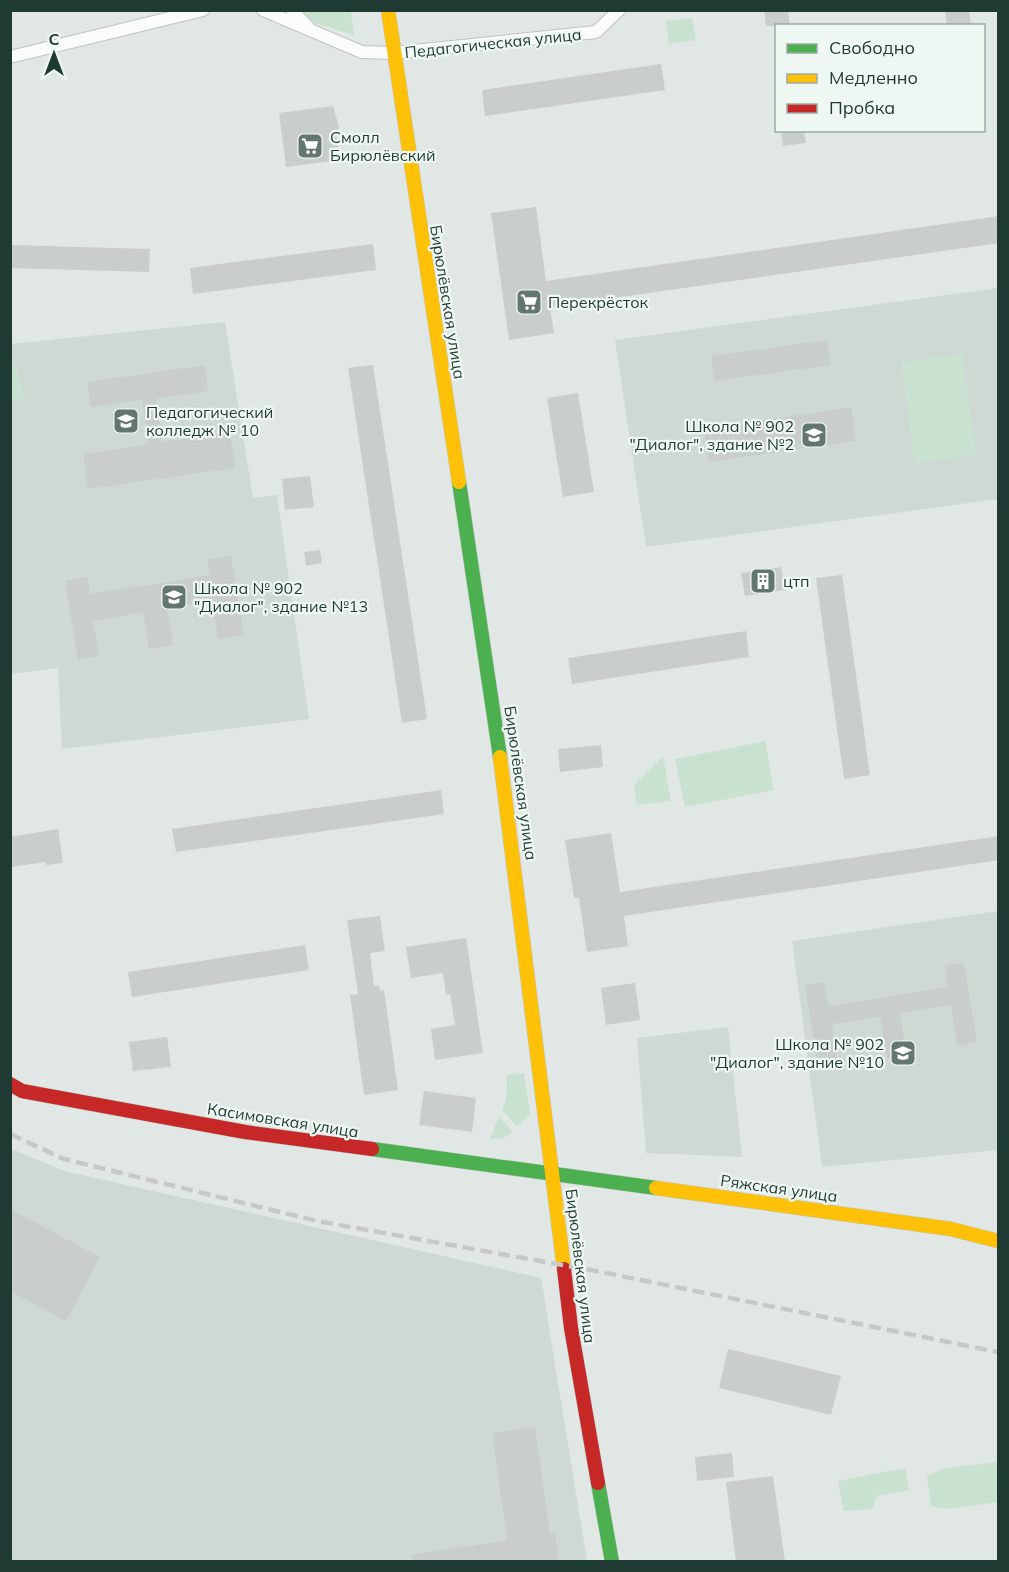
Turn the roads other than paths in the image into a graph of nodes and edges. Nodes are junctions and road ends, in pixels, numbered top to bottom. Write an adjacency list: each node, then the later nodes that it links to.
1 (202, 10): 8 (street)
2 (263, 10): 6 (street, Педагогическая улица)
3 (292, 10): 6 (street)
4 (388, 10): 7 (street, Бирюлёвская улица)
5 (619, 10): 7 (street, Педагогическая улица)
6 (313, 32): 7 (street, Педагогическая улица)
7 (394, 53): 10 (street, Бирюлёвская улица)
8 (10, 57)
9 (10, 1084): 10 (street, Касимовская улица)
10 (553, 1175): 11 (street, Ряжская улица); 12 (street, Бирюлёвская улица)
11 (999, 1241)
12 (612, 1562)

